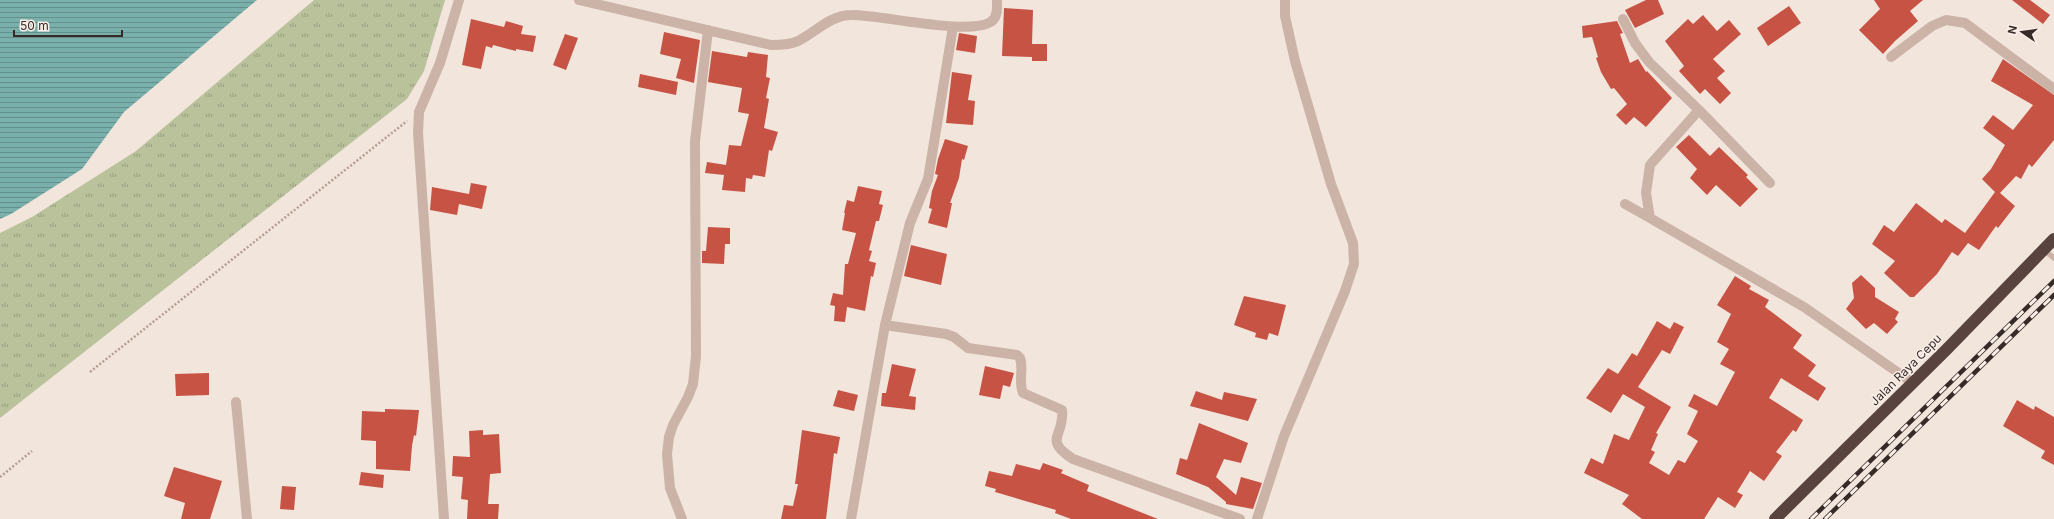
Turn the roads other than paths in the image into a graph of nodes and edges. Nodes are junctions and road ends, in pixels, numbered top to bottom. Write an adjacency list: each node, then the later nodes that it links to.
1 (459, 0): 21 (street)
2 (580, 0): 7 (street)
3 (997, 0): 6 (street)
4 (1285, 0): 25 (street)
5 (1623, 19): 10 (street)
6 (953, 27): 7 (street); 17 (street)
7 (708, 30): 22 (street)
8 (1891, 57): 9 (street)
9 (2054, 89)
10 (1699, 110): 11 (street); 13 (street)
11 (1770, 182)
12 (1625, 204): 13 (street)
13 (1650, 218): 18 (street)
14 (2054, 239): 15 (highway, Jalan Raya Cepu)
15 (2044, 249): 16 (lane); 18 (highway, Jalan Raya Cepu)
16 (2054, 258)
17 (885, 325): 23 (street); 24 (street)
18 (1913, 383): 26 (highway, Jalan Raya Cepu)
19 (236, 402): 20 (street)
20 (247, 519)
21 (444, 519)
22 (682, 519)
23 (851, 519)
24 (1240, 519)
25 (1257, 519)
26 (1775, 519)

